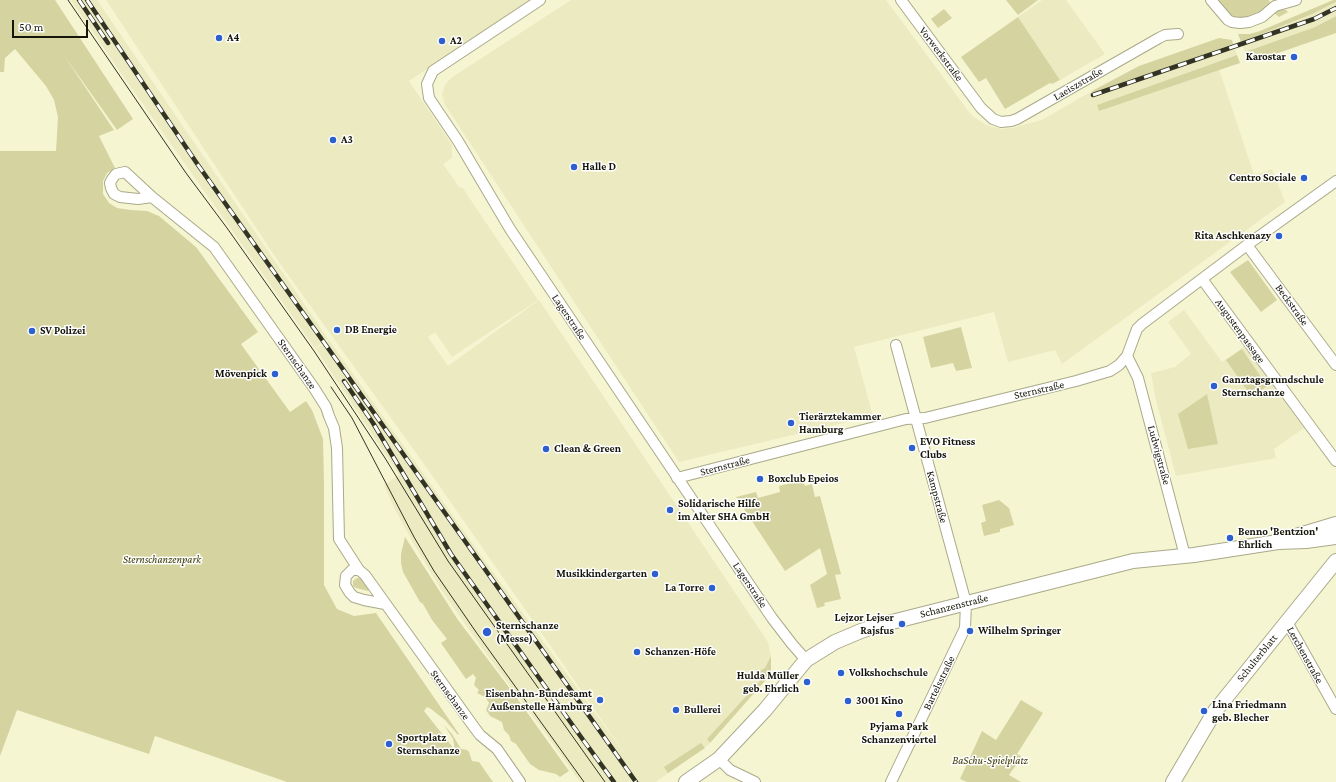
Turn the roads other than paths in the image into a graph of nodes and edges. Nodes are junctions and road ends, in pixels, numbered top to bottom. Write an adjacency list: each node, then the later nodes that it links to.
1 (540, 0): 17 (street, Lagerstraße)
2 (900, 0): 7 (street, Vorwerkstraße)
3 (1211, 0): 5 (street)
4 (1296, 0): 5 (street)
5 (1274, 3)
6 (1178, 34): 7 (street, Laeiszstraße)
7 (981, 108)
8 (1336, 181): 10 (street, Sternstraße)
9 (152, 197): 23 (street, Sternschanze)
10 (1247, 245): 11 (street, Sternstraße); 14 (street, Beckstraße)
11 (1202, 279): 13 (street, Sternstraße); 16 (street, Augustenpassage)
12 (896, 345): 15 (street, Kampstraße)
13 (1127, 356): 15 (street, Sternstraße); 21 (street, Ludwigstraße)
14 (1336, 365)
15 (915, 419): 17 (street, Sternstraße); 24 (street, Kampstraße)
16 (1336, 461)
17 (677, 478): 27 (street, Lagerstraße)
18 (1336, 524): 20 (street, Schanzenstraße)
19 (1336, 537): 20 (street, Schanzenstraße)
20 (1278, 542): 21 (street, Schanzenstraße)
21 (1185, 556): 24 (street, Schanzenstraße)
22 (1336, 560): 26 (street, Schulterblatt)
23 (359, 570): 25 (street, Sternschanze); 25 (street)
24 (966, 603): 27 (street, Schanzenstraße); 33 (street, Bartelsstraße)
25 (385, 604): 30 (street, Sternschanze)
26 (1287, 622): 28 (street, Lerchenstraße); 34 (street, Schulterblatt)
27 (806, 660): 29 (street, Schanzenstraße)
28 (1336, 709)
29 (719, 759): 31 (street, Schanzenstraße); 32 (street)
30 (520, 782)
31 (686, 782)
32 (755, 782)
33 (891, 782)
34 (1173, 782)

